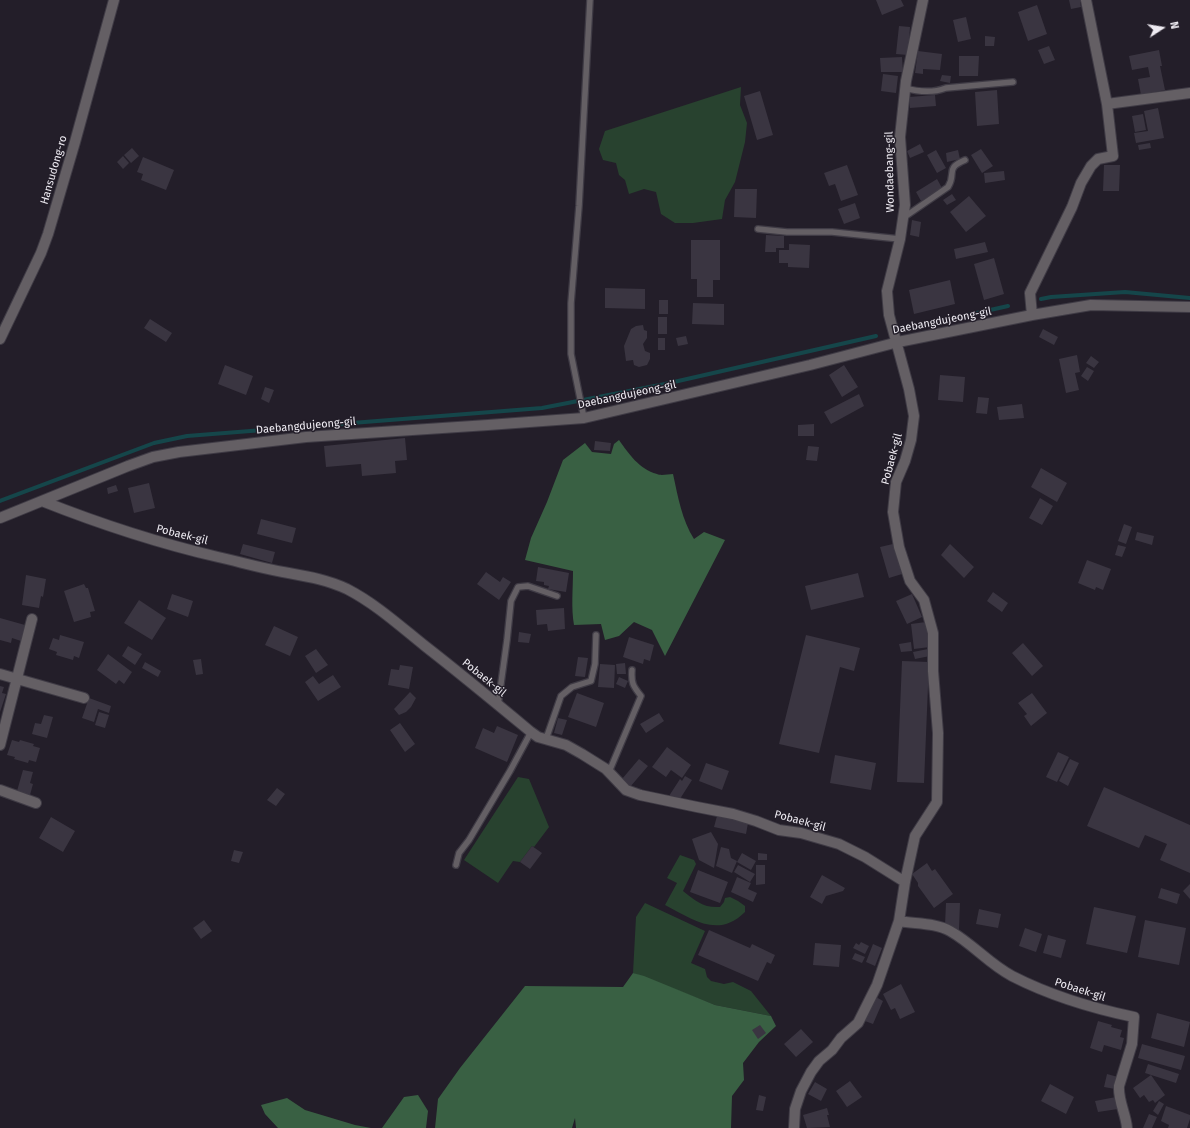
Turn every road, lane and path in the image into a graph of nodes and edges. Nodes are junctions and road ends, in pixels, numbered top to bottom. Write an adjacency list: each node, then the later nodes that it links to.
1 (114, 0): 15 (street, Hansudong-ro)
2 (590, 0): 17 (lane)
3 (923, 0): 6 (street, Wondaebang-gil)
4 (1086, 0): 8 (street)
5 (1012, 82): 6 (lane)
6 (905, 88): 10 (street, Wondaebang-gil)
7 (1190, 93): 8 (street)
8 (1107, 104): 14 (street)
9 (965, 160): 10 (lane)
10 (903, 218): 12 (street, Wondaebang-gil)
11 (758, 229): 12 (lane)
12 (900, 239): 16 (street, Wondaebang-gil)
13 (1190, 307): 14 (street, Daebangdujeong-gil)
14 (1032, 315): 16 (street, Daebangdujeong-gil)
15 (0, 339)
16 (898, 342): 17 (street, Daebangdujeong-gil); 35 (street, Pobaek-gil)
17 (584, 418): 18 (street, Daebangdujeong-gil)
18 (42, 501): 19 (street, Daebangdujeong-gil); 27 (street, Pobaek-gil)
19 (0, 518)
20 (557, 596): 27 (lane)
21 (32, 619): 25 (street)
22 (596, 635): 29 (lane)
23 (632, 670): 31 (lane)
24 (0, 674): 25 (street)
25 (17, 678): 26 (street); 30 (street)
26 (84, 698)
27 (498, 705): 28 (street, Pobaek-gil)
28 (531, 732): 29 (street, Pobaek-gil); 34 (lane)
29 (546, 739): 31 (street, Pobaek-gil)
30 (0, 745)
31 (610, 772): 35 (street, Pobaek-gil)
32 (0, 790): 33 (street)
33 (36, 804)
34 (456, 865)
35 (905, 882): 36 (street, Pobaek-gil)
36 (899, 921): 37 (street, Pobaek-gil); 38 (street, Pobaek-gil)
37 (794, 1128)
38 (1127, 1128)

